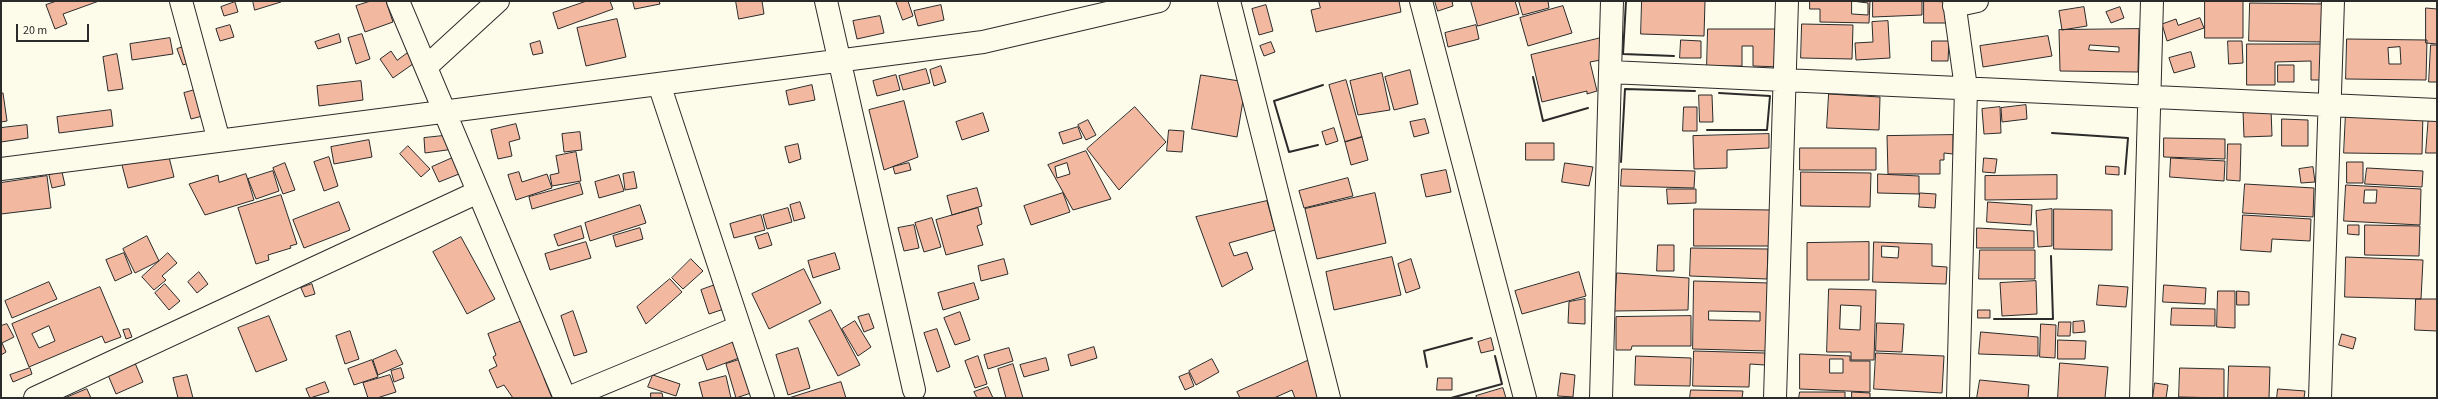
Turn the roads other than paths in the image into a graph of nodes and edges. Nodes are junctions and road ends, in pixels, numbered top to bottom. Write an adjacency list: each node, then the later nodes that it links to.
1 (181, 1): 25 (street)
2 (398, 1): 16 (street)
3 (498, 1): 16 (street)
4 (826, 1): 15 (street)
5 (1159, 1): 14 (street)
6 (1229, 1): 33 (street)
7 (1421, 1): 34 (street)
8 (1612, 1): 17 (street)
9 (1787, 1): 18 (street)
10 (1977, 1): 13 (street)
11 (2152, 1): 21 (street)
12 (2333, 1): 22 (street)
13 (1954, 3): 20 (street)
14 (1133, 4): 15 (street)
15 (841, 60): 19 (street); 29 (street)
16 (426, 67): 24 (street)
17 (1610, 72): 18 (street); 35 (street)
18 (1783, 80): 20 (street); 36 (street)
19 (659, 84): 24 (street); 28 (street)
20 (1966, 88): 21 (street); 37 (street)
21 (2149, 97): 22 (street); 38 (street)
22 (2330, 105): 23 (street); 39 (street)
23 (2437, 110)
24 (443, 112): 25 (street); 27 (street)
25 (219, 141): 26 (street)
26 (1, 169)
27 (478, 192): 30 (street); 31 (street)
28 (739, 327): 31 (street); 32 (street)
29 (914, 390)
30 (34, 398)
31 (566, 398)
32 (763, 398)
33 (1329, 398)
34 (1525, 398)
35 (1601, 398)
36 (1775, 398)
37 (1958, 398)
38 (2141, 398)
39 (2320, 398)

